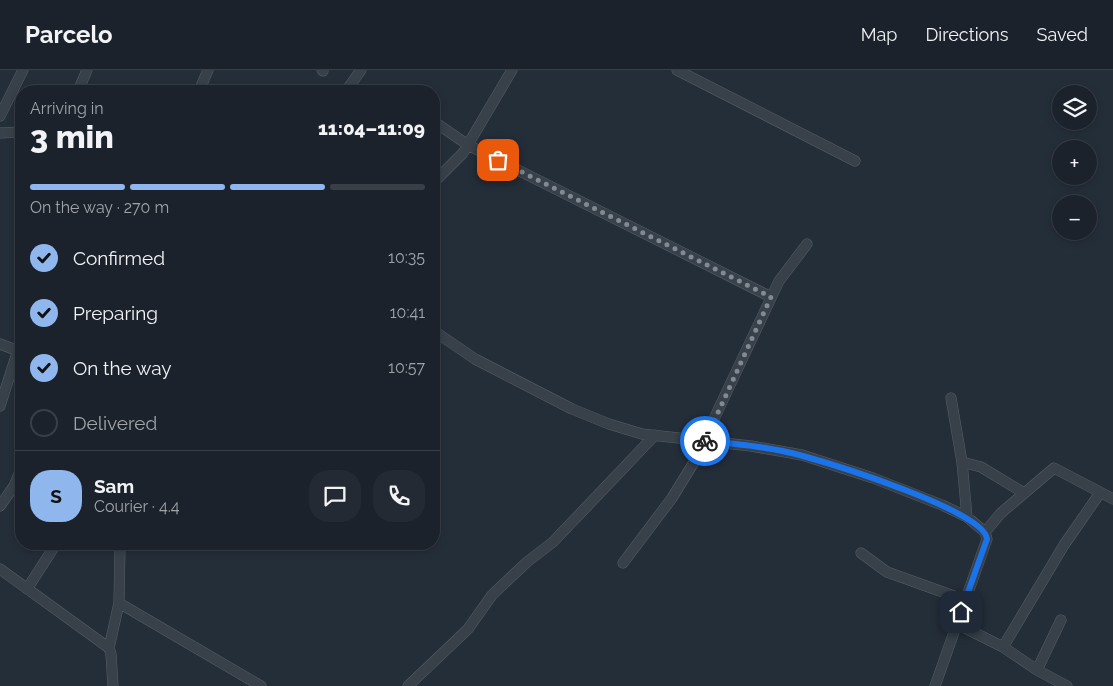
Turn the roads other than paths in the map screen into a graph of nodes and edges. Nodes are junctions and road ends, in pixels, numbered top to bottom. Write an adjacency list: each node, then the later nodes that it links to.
1 (23, 70): 7 (street)
2 (87, 70): 8 (street)
3 (208, 70): 9 (street)
4 (361, 70): 10 (street)
5 (512, 70): 16 (street)
6 (677, 70): 17 (street)
7 (16, 85)
8 (81, 85)
9 (202, 85)
10 (350, 85)
11 (15, 86): 12 (street)
12 (0, 116)
13 (440, 126): 16 (street)
14 (15, 132): 15 (street)
15 (0, 133)
16 (468, 145): 18 (street); 20 (street)
17 (855, 161)
18 (440, 176)
19 (807, 244): 20 (street)
20 (771, 297): 28 (street)
21 (440, 336): 27 (street)
22 (0, 344): 23 (street)
23 (15, 349)
24 (15, 365): 26 (street)
25 (951, 398): 29 (street)
26 (0, 406)
27 (655, 435): 28 (street); 52 (street)
28 (705, 441): 35 (street); 40 (street)
29 (962, 462): 31 (street); 35 (street)
30 (15, 484): 34 (street)
31 (1024, 493): 32 (street); 36 (street)
32 (1100, 493): 33 (street); 47 (street)
33 (1113, 499)
34 (0, 506)
35 (967, 517): 36 (street)
36 (985, 532): 43 (street)
37 (52, 550): 42 (street)
38 (120, 550): 44 (street)
39 (861, 553): 43 (street)
40 (623, 563)
41 (0, 569): 42 (street)
42 (27, 589): 48 (street)
43 (965, 600): 46 (street)
44 (118, 603): 48 (street); 51 (street)
45 (1061, 620): 49 (street)
46 (957, 624): 47 (street); 53 (street)
47 (1003, 647): 49 (street)
48 (109, 648): 50 (street)
49 (1036, 670): 54 (street)
50 (113, 686)
51 (260, 686)
52 (408, 686)
53 (935, 686)
54 (1068, 686)

